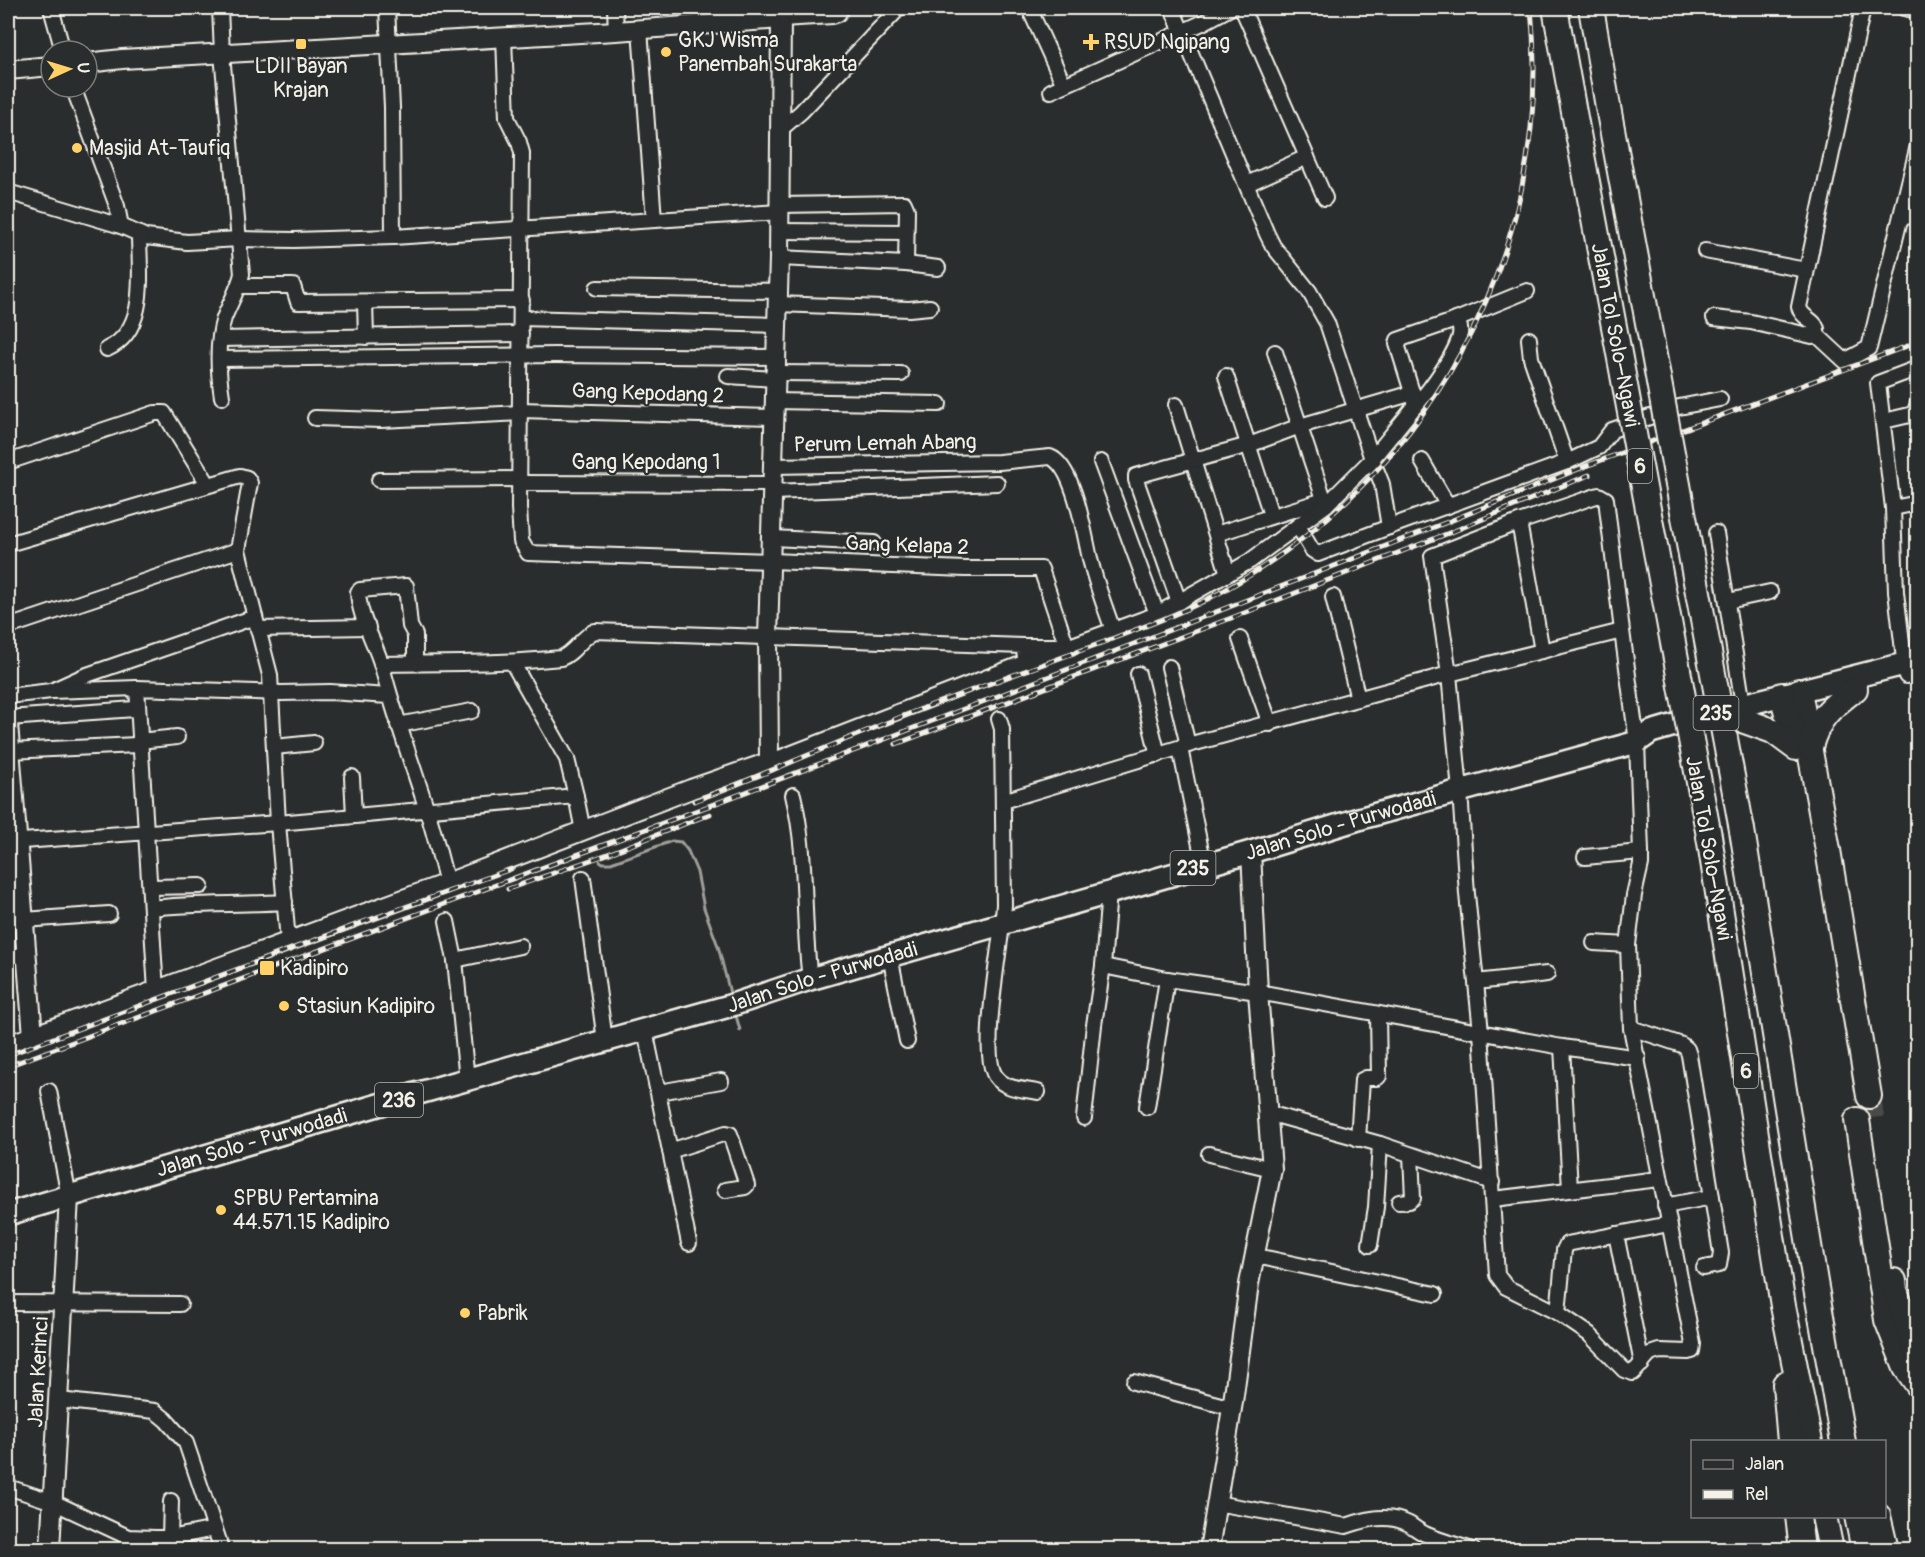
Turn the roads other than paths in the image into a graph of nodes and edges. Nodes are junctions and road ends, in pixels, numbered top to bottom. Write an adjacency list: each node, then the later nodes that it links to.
1 (51, 8): 22 (street)
2 (220, 8): 24 (street)
3 (387, 8): 23 (street)
4 (615, 8): 19 (street)
5 (842, 8): 16 (street)
6 (899, 8): 29 (street)
7 (1029, 8): 20 (street)
8 (1172, 8): 20 (street)
9 (1227, 8): 20 (street)
10 (1242, 8): 31 (street)
11 (1555, 8): 252 (highway, Jalan Tol Solo–Ngawi / 6, bridge)
12 (1591, 8): 247 (highway, Jalan Tol Solo–Ngawi / 6, bridge)
13 (1863, 8): 50 (street)
14 (1904, 8): 15 (street)
15 (1917, 11)
16 (782, 13): 17 (street); 29 (street)
17 (716, 16): 18 (street)
18 (640, 29): 19 (street); 38 (street)
19 (616, 31): 21 (street)
20 (1182, 32): 32 (street)
21 (504, 37): 23 (street); 40 (street)
22 (60, 39)
23 (389, 44): 24 (street); 44 (street)
24 (222, 54): 25 (street); 45 (street)
25 (99, 61)
26 (39, 67): 27 (street)
27 (8, 70)
28 (78, 99): 39 (street)
29 (781, 129): 35 (street)
30 (1917, 145): 37 (street)
31 (1307, 157): 32 (street); 34 (street)
32 (1247, 184): 83 (street)
33 (8, 192): 39 (street)
34 (1325, 198)
35 (780, 208): 38 (street); 41 (street); 42 (street)
36 (1917, 216): 37 (street)
37 (1901, 217): 63 (street)
38 (654, 220): 40 (street)
39 (121, 226): 43 (street)
40 (522, 228): 44 (street); 55 (street)
41 (779, 231): 42 (street); 47 (street)
42 (906, 232): 48 (street)
43 (139, 234): 45 (street); 67 (street)
44 (393, 237): 45 (street)
45 (239, 239): 51 (street)
46 (1705, 251): 50 (street)
47 (779, 258): 48 (street); 54 (street)
48 (906, 264): 49 (street)
49 (938, 268)
50 (1806, 270): 63 (street)
51 (239, 286): 56 (street); 65 (street)
52 (597, 288): 54 (street)
53 (1527, 291): 60 (street)
54 (778, 297): 57 (street); 61 (street)
55 (522, 300): 56 (street); 58 (street)
56 (365, 302): 64 (street)
57 (930, 308)
58 (521, 318): 61 (street); 62 (street)
59 (1714, 318): 63 (street)
60 (1456, 320): 77 (street); 77 (street)
61 (777, 325): 72 (street)
62 (521, 334): 64 (street); 69 (street)
63 (1816, 335)
64 (366, 337): 65 (street)
65 (220, 339): 70 (street)
66 (1529, 339): 94 (street)
67 (107, 349)
68 (1275, 352): 87 (street)
69 (521, 356): 70 (street); 72 (street); 84 (street)
70 (219, 359): 76 (street)
71 (1917, 368): 86 (street)
72 (776, 370): 73 (street); 74 (street); 82 (street)
73 (901, 374)
74 (728, 376)
75 (1226, 376): 88 (street)
76 (222, 397)
77 (1414, 399): 83 (street); 89 (street)
78 (1720, 399): 94 (street)
79 (1917, 403): 86 (street)
80 (939, 404): 82 (street, Gang Kepodang 2)
81 (1176, 405): 90 (street)
82 (774, 409): 84 (street, Gang Kepodang 2); 96 (street)
83 (1356, 410): 87 (street); 89 (street)
84 (520, 411): 85 (street, Gang Kepodang 2); 97 (street)
85 (315, 418)
86 (1884, 421): 103 (street)
87 (1300, 426): 88 (street); 100 (street)
88 (1250, 445): 90 (street); 104 (street)
89 (1372, 459): 100 (street); 107 (street)
90 (1192, 460): 109 (street); 119 (street)
91 (1422, 461): 102 (street)
92 (8, 462): 99 (street)
93 (1101, 462): 120 (street)
94 (1567, 462): 102 (street)
95 (379, 480): 97 (street, Gang Kepodang 1)
96 (773, 480): 97 (street, Gang Kepodang 1); 98 (street); 110 (street); 124 (street, Perum Lemah Abang)
97 (520, 481): 114 (street, Gang Kelapa 2)
98 (996, 483)
99 (208, 484): 112 (street); 113 (street)
100 (1325, 502): 104 (street); 106 (street)
101 (1917, 503): 103 (street)
102 (1448, 506): 107 (street)
103 (1893, 508): 136 (street)
104 (1271, 516): 109 (street)
105 (1520, 522): 125 (street); 130 (street); 138 (street)
106 (1298, 526): 107 (street); 115 (street)
107 (1389, 527)
108 (1716, 533): 118 (street)
109 (1215, 534): 115 (street)
110 (772, 538): 111 (street); 114 (street)
111 (874, 543)
112 (8, 544)
113 (238, 550): 121 (street); 122 (street)
114 (772, 561): 126 (street); 129 (street, Gang Kelapa 2)
115 (1228, 574): 119 (street)
116 (1770, 592): 118 (street)
117 (1333, 597): 145 (street)
118 (1728, 601): 149 (street)
119 (1179, 602): 120 (street)
120 (1157, 614): 124 (street)
121 (256, 623): 123 (street); 141 (street); 142 (street)
122 (8, 627)
123 (368, 627): 133 (street); 134 (street)
124 (1113, 630): 129 (street)
125 (1622, 631): 130 (street); 155 (street)
126 (768, 638): 128 (street); 131 (street); 163 (street)
127 (1239, 639): 152 (street)
128 (1023, 646): 129 (street); 132 (street)
129 (1067, 647): 132 (street)
130 (1542, 651): 138 (street)
131 (512, 662): 133 (street); 167 (street)
132 (1026, 662): 163 (street)
133 (415, 663): 134 (street)
134 (381, 664): 144 (street)
135 (1169, 667): 159 (street)
136 (1911, 669): 139 (main road, Jalan Solo - Purwodadi / 235)
137 (1138, 674): 162 (street)
138 (1449, 674): 145 (street); 165 (street)
139 (1866, 681): 146 (main road, Jalan Solo - Purwodadi / 235); 160 (highway)
140 (137, 688): 141 (street); 142 (street); 156 (street)
141 (51, 691): 143 (street)
142 (270, 692): 144 (street); 158 (street)
143 (8, 696)
144 (388, 696): 153 (street)
145 (1358, 699): 152 (street)
146 (1792, 699): 149 (main road, Jalan Solo - Purwodadi / 235); 160 (highway)
147 (135, 709): 151 (street)
148 (472, 711): 153 (street)
149 (1741, 712): 155 (main road, Jalan Solo - Purwodadi / 235); 160 (highway)
150 (999, 719): 168 (street)
151 (8, 720): 161 (street)
152 (1270, 724): 159 (street)
153 (398, 725): 169 (street)
154 (177, 737): 156 (street)
155 (1637, 742): 165 (main road, Jalan Solo - Purwodadi / 235); 176 (street)
156 (138, 743): 161 (street); 173 (street)
157 (314, 743): 158 (street)
158 (274, 747): 171 (street)
159 (1184, 747): 162 (street); 178 (street)
160 (1803, 748): 222 (highway)
161 (9, 751): 174 (street)
162 (1158, 755): 168 (street)
163 (769, 762): 172 (street)
164 (352, 777): 170 (street)
165 (1460, 791): 175 (main road, Jalan Solo - Purwodadi / 235); 202 (street)
166 (793, 795): 200 (street)
167 (576, 796): 169 (street); 172 (street)
168 (1003, 801): 189 (street)
169 (427, 809): 170 (street); 180 (street)
170 (354, 816): 171 (street)
171 (278, 823): 173 (street); 184 (street)
172 (583, 831): 180 (street)
173 (146, 833): 174 (street); 182 (street)
174 (12, 841): 187 (street)
175 (1251, 852): 178 (main road, Jalan Solo - Purwodadi / 235); 204 (street)
176 (1641, 852): 177 (street); 192 (street)
177 (1585, 857)
178 (1204, 865): 183 (main road, Jalan Solo - Purwodadi / 235)
179 (583, 878): 211 (street)
180 (447, 883): 190 (street)
181 (201, 886): 182 (street)
182 (150, 887): 185 (street)
183 (1109, 892): 189 (main road, Jalan Solo - Purwodadi / 235); 198 (street)
184 (285, 902): 185 (street); 190 (street)
185 (151, 908): 203 (street)
186 (109, 914): 187 (street)
187 (24, 920): 194 (street)
188 (447, 921): 197 (street)
189 (1004, 923): 195 (main road, Jalan Solo - Purwodadi / 235); 220 (street)
190 (288, 942): 203 (street)
191 (1594, 944): 192 (street)
192 (1628, 945): 207 (street)
193 (520, 946): 197 (street)
194 (27, 955): 196 (street); 210 (street)
195 (890, 956): 200 (main road, Jalan Solo - Purwodadi / 235); 212 (street)
196 (8, 957)
197 (454, 960): 216 (street)
198 (1103, 966): 201 (street); 224 (street)
199 (1548, 974): 202 (street)
200 (810, 979): 205 (main road, Jalan Solo - Purwodadi / 235)
201 (1167, 979): 204 (street); 221 (street)
202 (1476, 982): 209 (street)
203 (156, 991): 210 (street)
204 (1258, 992): 206 (street); 223 (street)
205 (729, 1006): 208 (main road, Jalan Solo - Purwodadi / 236)
206 (1378, 1014): 209 (street); 225 (street)
207 (1631, 1028): 215 (street); 236 (street)
208 (645, 1030): 211 (main road, Jalan Solo - Purwodadi / 236); 219 (street)
209 (1481, 1032): 214 (street); 232 (street)
210 (33, 1036): 213 (street)
211 (604, 1041): 216 (main road, Jalan Solo - Purwodadi / 236)
212 (907, 1041)
213 (8, 1045)
214 (1562, 1047): 215 (street); 233 (street)
215 (1638, 1058): 231 (street)
216 (467, 1080): 235 (main road, Jalan Solo - Purwodadi / 236)
217 (722, 1081): 219 (street)
218 (49, 1091): 235 (street)
219 (659, 1092): 227 (street)
220 (1038, 1092)
221 (1147, 1107)
222 (1863, 1108): 254 (highway); 257 (highway)
223 (1268, 1113): 225 (street); 230 (street)
224 (1084, 1118)
225 (1358, 1139): 226 (street)
226 (1380, 1144): 229 (street); 244 (street)
227 (670, 1151): 234 (street); 243 (street)
228 (1209, 1154): 230 (street)
229 (1411, 1155): 232 (street); 238 (street)
230 (1272, 1169): 245 (street)
231 (1659, 1179): 233 (street); 239 (street)
232 (1492, 1182): 237 (street)
233 (1570, 1189): 237 (street)
234 (725, 1190)
235 (69, 1197): 240 (main road, Jalan Solo - Purwodadi / 236); 250 (street, Jalan Kerinci)
236 (1712, 1197): 239 (street); 246 (street)
237 (1493, 1198): 253 (street)
238 (1399, 1202)
239 (1665, 1206): 241 (street)
240 (8, 1214)
241 (1669, 1224): 242 (street); 255 (street)
242 (1616, 1234): 253 (street); 255 (street)
243 (689, 1243)
244 (1370, 1245)
245 (1256, 1256): 248 (street); 259 (street)
246 (1704, 1268)
247 (1815, 1282): 262 (highway, Jalan Tol Solo–Ngawi / 6); 263 (highway)
248 (1435, 1294)
249 (8, 1303): 250 (street)
250 (64, 1303): 251 (street); 258 (street, Jalan Kerinci)
251 (180, 1304)
252 (1783, 1306): 260 (highway); 261 (highway, Jalan Tol Solo–Ngawi / 6)
253 (1558, 1313): 255 (street)
254 (1917, 1356)
255 (1642, 1364)
256 (1134, 1382): 259 (street)
257 (1917, 1384)
258 (59, 1400): 266 (street, Jalan Kerinci); 272 (street)
259 (1232, 1408): 267 (street)
260 (1790, 1440)
261 (1809, 1440)
262 (1843, 1440)
263 (1858, 1440)
264 (8, 1487): 266 (street)
265 (171, 1501): 273 (street)
266 (53, 1502): 274 (street); 275 (street, Jalan Kerinci)
267 (1216, 1503): 277 (street); 278 (street)
268 (1798, 1518): 279 (highway)
269 (1824, 1518): 280 (highway)
270 (1857, 1518): 281 (highway)
271 (1878, 1518): 282 (highway)
272 (215, 1529): 273 (street); 276 (street)
273 (170, 1538): 274 (street)
274 (156, 1544)
275 (50, 1550)
276 (222, 1550)
277 (1209, 1550)
278 (1473, 1550)
279 (1802, 1550)
280 (1831, 1550)
281 (1864, 1550)
282 (1886, 1550)

